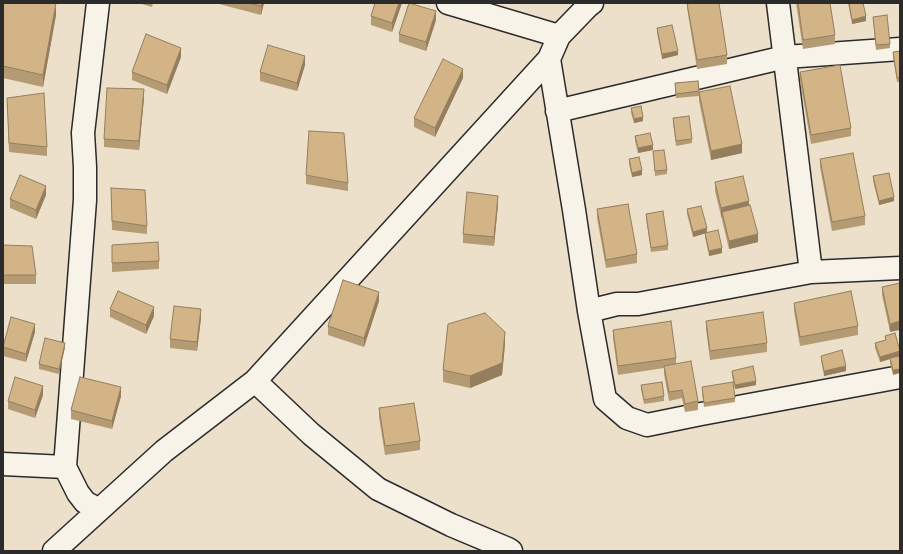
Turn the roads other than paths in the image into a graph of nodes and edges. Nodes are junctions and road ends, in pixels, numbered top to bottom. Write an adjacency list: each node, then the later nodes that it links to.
1 (98, 3): 16 (street)
2 (448, 3): 5 (street)
3 (778, 3): 7 (street)
4 (588, 4): 5 (street)
5 (560, 36): 8 (street)
6 (900, 49): 7 (street)
7 (785, 57): 9 (street); 11 (street)
8 (549, 59): 9 (street); 14 (street)
9 (557, 110): 12 (street)
10 (900, 268): 11 (street)
11 (811, 272): 12 (street)
12 (589, 311): 13 (street)
13 (900, 376)
14 (255, 381): 17 (street); 19 (street)
15 (3, 464): 16 (street)
16 (66, 467): 17 (street)
17 (99, 510): 18 (street)
18 (54, 551)
19 (511, 551)

